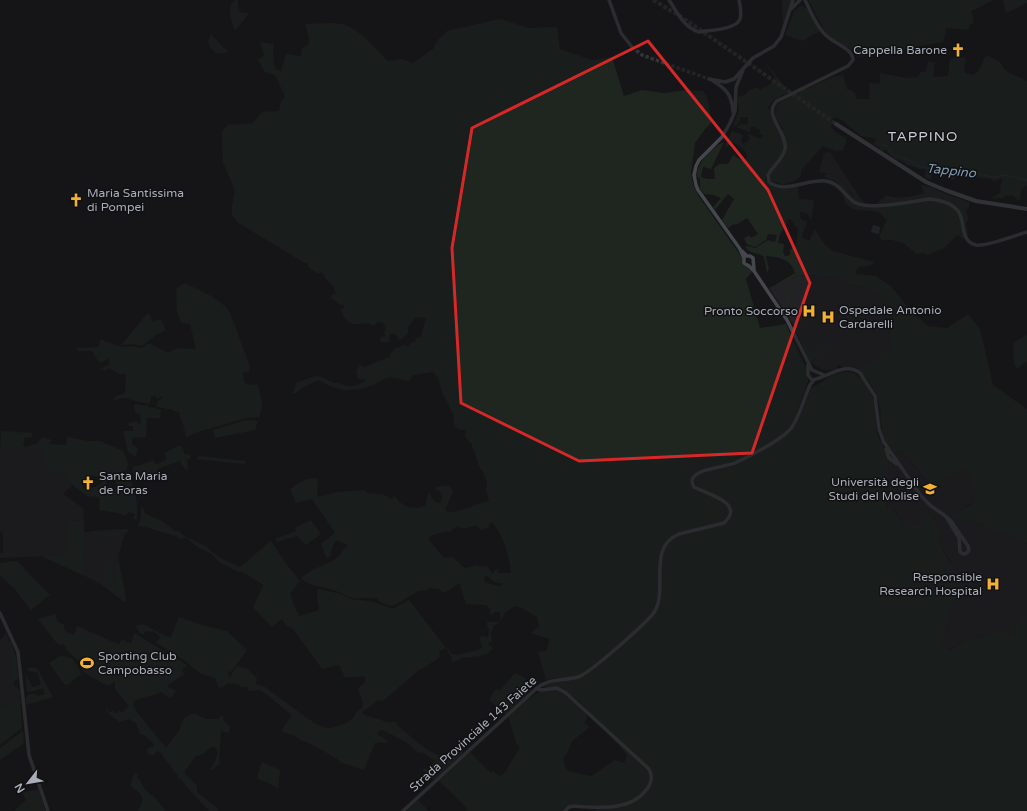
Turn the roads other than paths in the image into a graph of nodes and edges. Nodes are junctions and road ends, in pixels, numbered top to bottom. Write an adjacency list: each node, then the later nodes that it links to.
1 (609, 0): 8 (main road)
2 (669, 0): 3 (main road)
3 (739, 0)
4 (800, 0): 6 (main road, Strada Provinciale 143 Faiete)
5 (804, 0): 7 (main road)
6 (794, 1): 7 (main road); 9 (main road, Strada Provinciale 143 Faiete)
7 (808, 7): 17 (main road)
8 (632, 47)
9 (743, 70): 10 (main road, Strada Provinciale 143 Faiete); 11 (main road, Strada Provinciale 143 Faiete)
10 (729, 81): 11 (main road); 12 (main road, Strada Provinciale 143 Faiete); 12 (main road)
11 (736, 88): 13 (main road); 14 (main road, Strada Provinciale 143 Faiete)
12 (725, 89): 13 (main road)
13 (728, 92): 14 (main road)
14 (733, 115): 18 (main road, Strada Provinciale 143 Faiete)
15 (836, 124): 16 (main road)
16 (1027, 209)
17 (1027, 232)
18 (745, 257): 19 (main road, Strada Provinciale 143 Faiete); 19 (main road, Strada Provinciale 143 Faiete)
19 (751, 265): 20 (main road, Strada Provinciale 143 Faiete)
20 (808, 364): 21 (main road, Strada Provinciale 143 Faiete); 23 (main road, Strada Provinciale 143 Faiete)
21 (812, 370): 22 (main road); 23 (main road)
22 (818, 372): 24 (main road); 25 (main road)
23 (808, 375): 25 (main road); 26 (main road, Strada Provinciale 143 Faiete)
24 (824, 375): 25 (main road); 27 (main road)
25 (816, 379): 26 (main road, Strada Provinciale 143 Faiete)
26 (810, 384): 31 (main road, Strada Provinciale 143 Faiete)
27 (947, 518): 28 (main road); 29 (main road)
28 (967, 544): 29 (main road); 29 (main road)
29 (959, 548)
30 (0, 613): 32 (main road)
31 (537, 688): 33 (main road, Strada Provinciale 143 Faiete); 34 (main road)
32 (48, 811)
33 (403, 811)
34 (565, 811)

